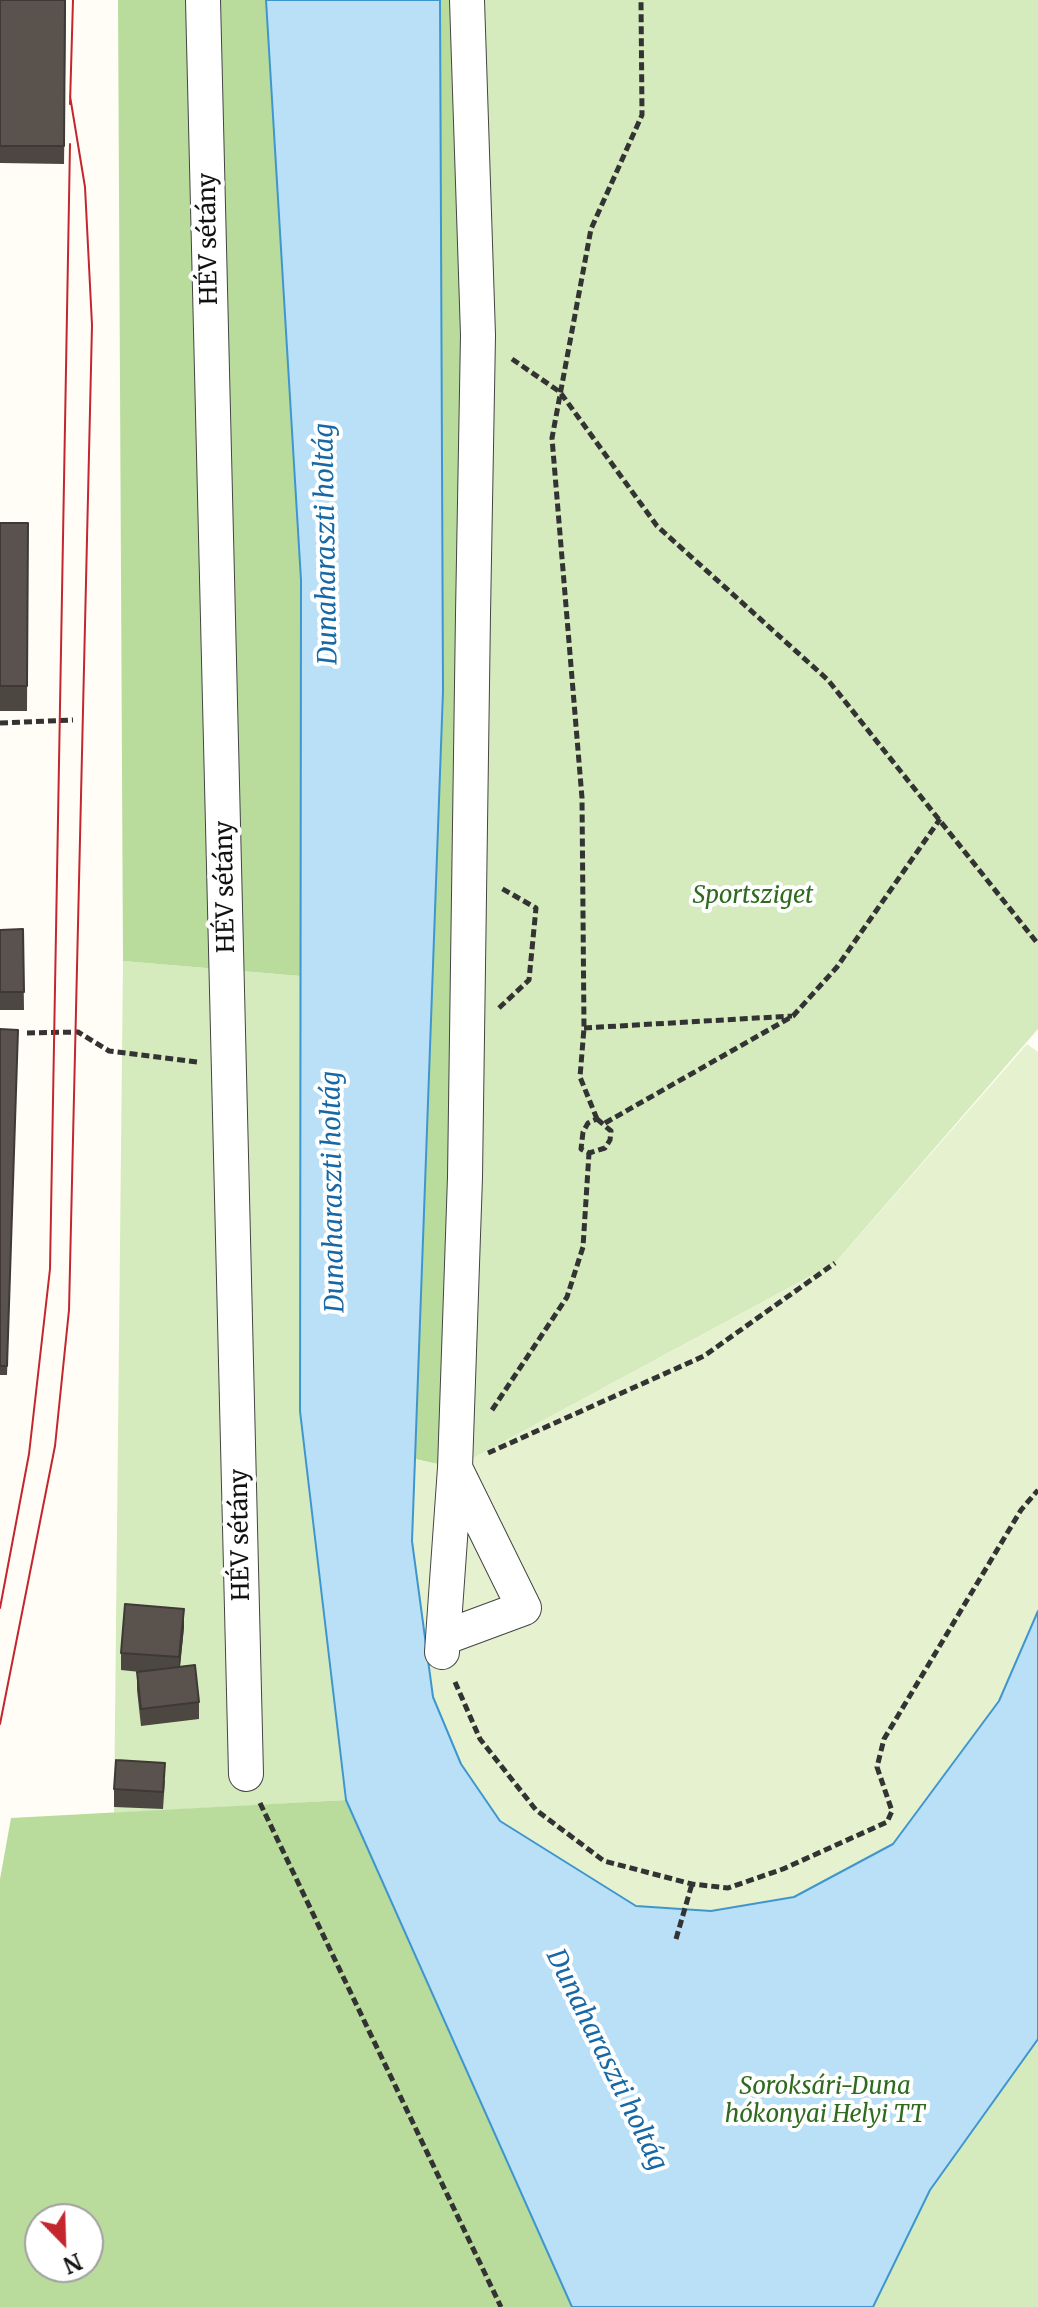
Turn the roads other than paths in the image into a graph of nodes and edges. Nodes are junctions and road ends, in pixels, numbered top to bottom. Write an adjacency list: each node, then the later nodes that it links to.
1 (203, 0): 4 (street, HÉV sétány)
2 (467, 0): 3 (street)
3 (455, 1468): 3 (street)
4 (246, 1774)

